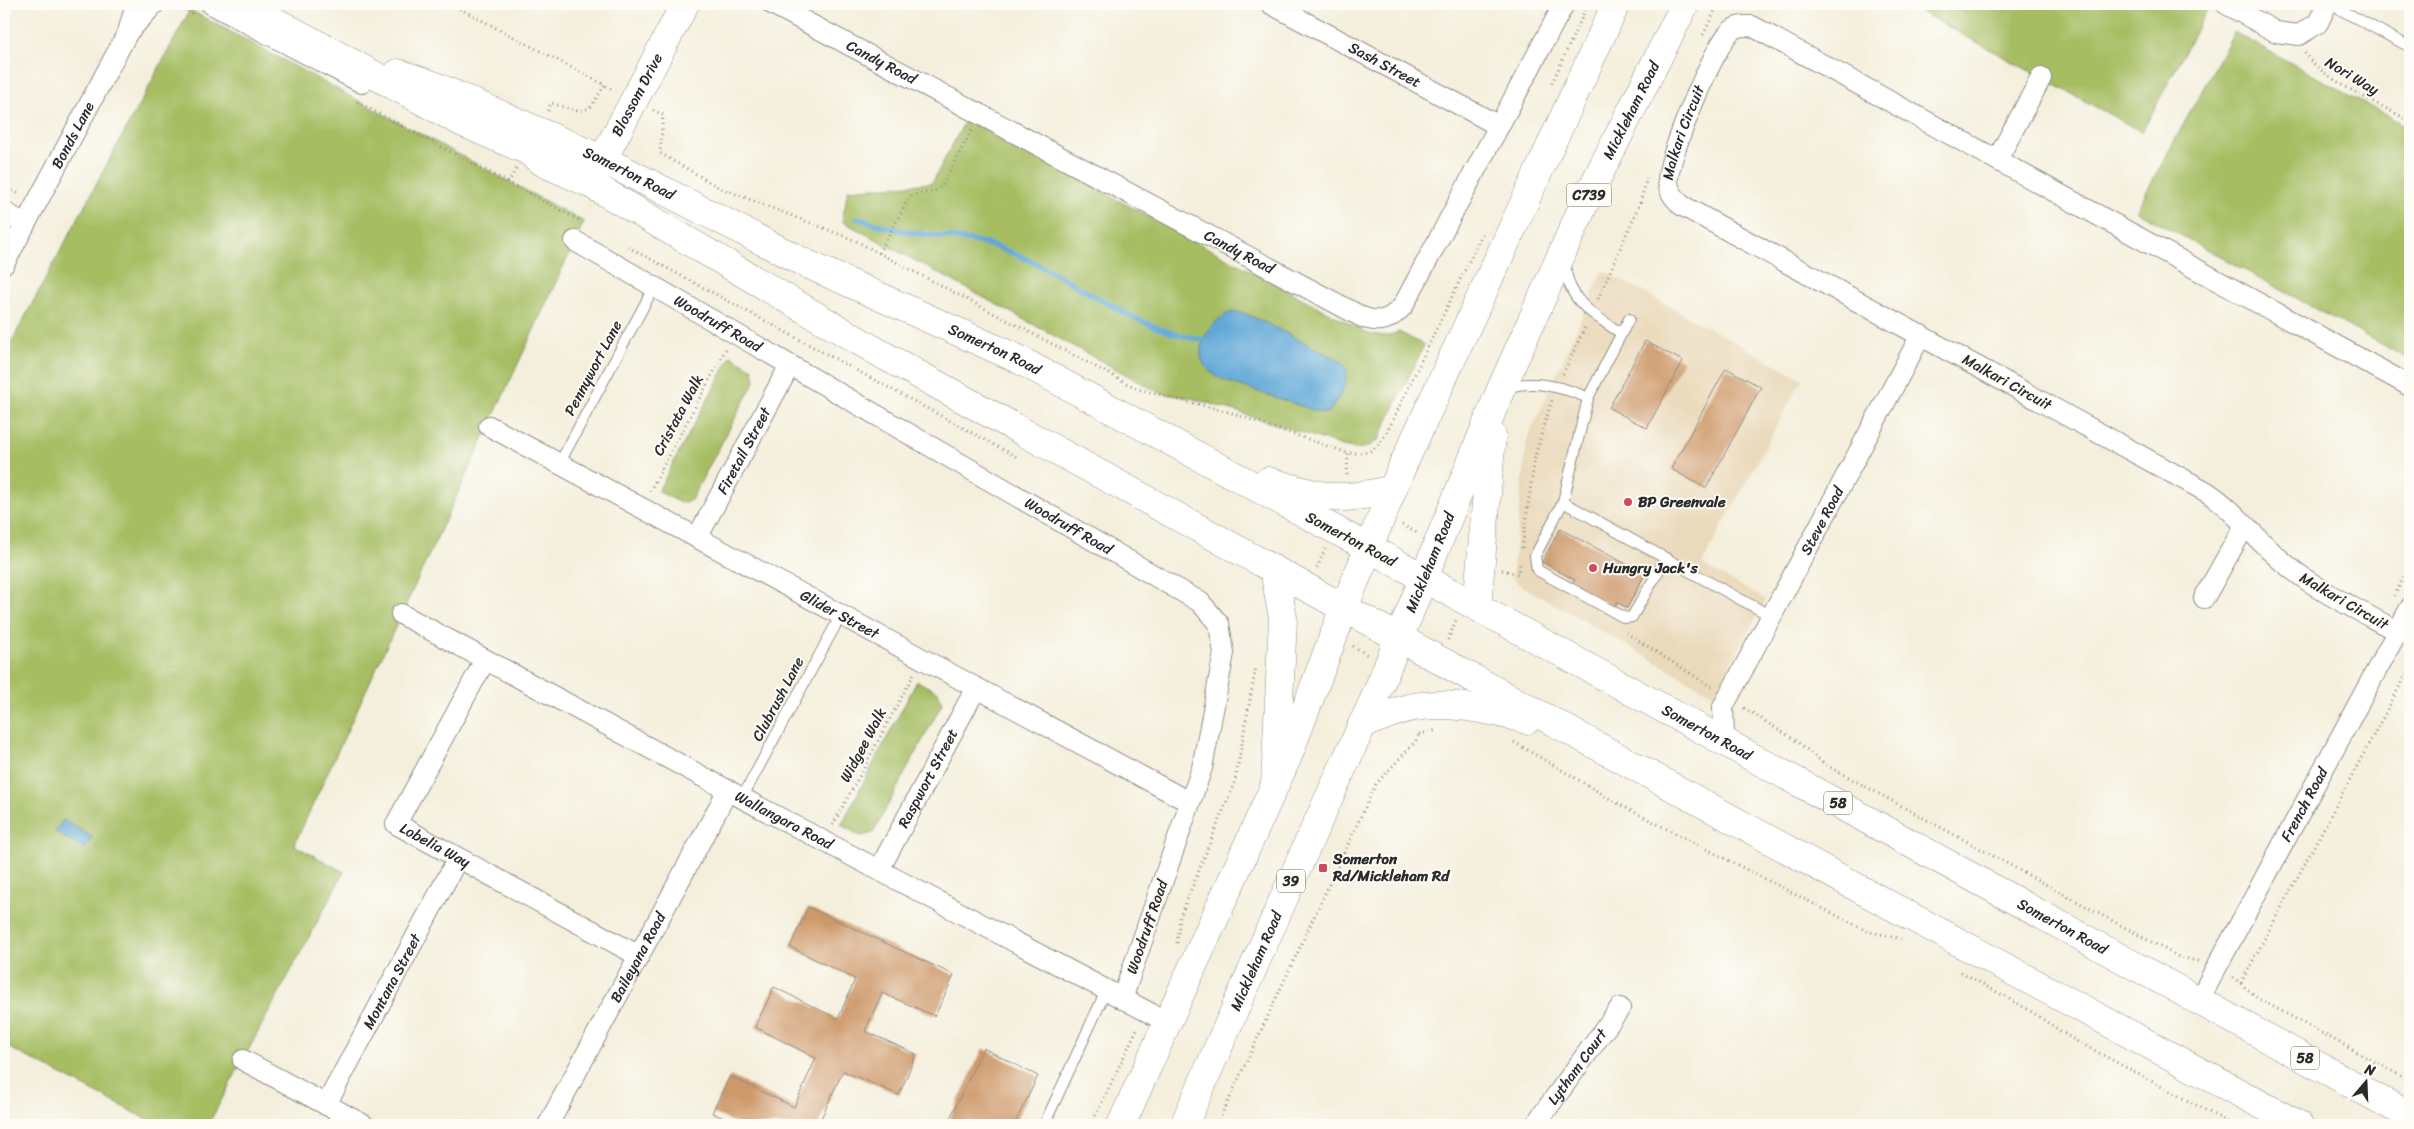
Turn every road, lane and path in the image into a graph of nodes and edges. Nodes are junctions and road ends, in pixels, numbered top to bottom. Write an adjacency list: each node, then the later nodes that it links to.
1 (136, 4): 17 (street, Bonds Lane)
2 (154, 4): 17 (street)
3 (174, 4): 16 (path)
4 (451, 4): 24 (path)
5 (685, 4): 24 (main road, Blossom Drive)
6 (772, 4): 25 (street, Candy Road)
7 (1271, 4): 28 (street, Sash Street)
8 (1564, 4): 28 (street, Candy Road)
9 (1588, 4): 22 (path)
10 (1616, 4): 60 (main road)
11 (1685, 4): 39 (main road, Mickleham Road / C739)
12 (1718, 4): 19 (path)
13 (2226, 4): 18 (street)
14 (2329, 4): 18 (street); 20 (lane)
15 (254, 10): 27 (main road, Somerton Road / 58); 29 (main road, Somerton Road / 58)
16 (205, 11): 27 (street)
17 (128, 32): 36 (street, Bonds Lane)
18 (2299, 35): 26 (path, Nori Way)
19 (1699, 43)
20 (2410, 47)
21 (2041, 78): 30 (street)
22 (1549, 90)
23 (353, 100): 37 (path)
24 (634, 101): 29 (main road, Blossom Drive); 42 (path)
25 (982, 115): 28 (street, Candy Road); 42 (path)
26 (2410, 121)
27 (463, 123): 32 (main road, Somerton Road / 58)
28 (1499, 126)
29 (604, 160): 32 (main road, Blossom Drive); 59 (main road, Somerton Road / 58)
30 (1997, 160): 49 (street, Malkari Circuit); 51 (street, Malkari Circuit)
31 (1648, 175): 45 (path)
32 (589, 184): 72 (main road, Somerton Road)
33 (4, 185): 34 (path)
34 (20, 194)
35 (4, 212): 36 (street)
36 (26, 224): 43 (street, Bonds Lane)
37 (589, 226)
38 (1483, 231): 56 (path)
39 (1569, 236): 45 (lane); 53 (main road, Mickleham Road / C739)
40 (575, 241): 44 (street, Woodruff Road)
41 (622, 244): 57 (path)
42 (879, 253): 56 (path)
43 (4, 264)
44 (654, 286): 47 (street, Woodruff Road); 58 (lane, Pennywort Lane)
45 (1592, 313): 48 (lane); 52 (path)
46 (1629, 319): 48 (lane)
47 (735, 333): 50 (street, Woodruff Road); 63 (path, Cristata Walk)
48 (1620, 333): 54 (lane)
49 (1921, 336): 65 (street, Malkari Circuit); 83 (street, Steve Road)
50 (790, 365): 67 (street, Firetail Street); 103 (street, Woodruff Road)
51 (2410, 386)
52 (1556, 387): 53 (lane); 54 (lane); 73 (path)
53 (1501, 390): 68 (main road, Mickleham Road / C739); 71 (main road)
54 (1588, 398): 62 (lane)
55 (489, 426): 58 (street, Glider Street)
56 (1348, 453): 61 (path)
57 (1018, 458)
58 (559, 464): 63 (street, Glider Street)
59 (1221, 468): 61 (main road); 66 (main road, Somerton Road / 58)
60 (1394, 489): 61 (main road); 64 (main road)
61 (1345, 497)
62 (1563, 502): 70 (lane); 70 (lane)
63 (641, 508): 67 (street, Glider Street)
64 (1383, 515): 68 (path); 69 (main road)
65 (2244, 527): 77 (street); 85 (street, Malkari Circuit)
66 (1333, 529): 69 (main road, Somerton Road / 58); 76 (path)
67 (697, 538): 82 (street, Glider Street)
68 (1437, 544): 74 (main road, Mickleham Road / C739)
69 (1369, 548): 74 (main road, Somerton Road / 58); 79 (main road)
70 (1666, 558): 83 (lane)
71 (1480, 566): 73 (path); 78 (main road)
72 (1274, 570): 76 (main road, Somerton Road); 101 (main road)
73 (1518, 574): 75 (path)
74 (1424, 578): 78 (main road, Somerton Road / 58); 86 (main road, Mickleham Road / C739)
75 (1526, 578)
76 (1309, 589): 79 (main road, Somerton Road)
77 (2204, 598)
78 (1471, 603): 89 (path); 94 (main road, Somerton Road / 58)
79 (1344, 608): 86 (main road, Somerton Road); 101 (main road)
80 (2410, 608): 85 (street, French Road)
81 (401, 614): 88 (street, Wallangara Road)
82 (841, 615): 87 (street, Glider Street); 102 (lane, Clubrush Lane)
83 (1771, 616): 93 (street, Steve Road)
84 (1619, 629): 93 (path)
85 (2397, 631): 111 (street, French Road)
86 (1399, 638): 89 (main road, Somerton Road); 95 (main road, Mickleham Road / 39)
87 (922, 659): 92 (street, Glider Street); 104 (path, Widgee Walk)
88 (485, 660): 102 (street, Wallangara Road); 105 (street, Lobelia Way)
89 (1440, 661): 98 (main road, Somerton Road)
90 (1257, 665): 108 (path)
91 (2410, 667): 112 (path)
92 (976, 688): 103 (street, Glider Street); 106 (street, Raspwort Street)
93 (1726, 702): 94 (street); 100 (street); 111 (path)
94 (1688, 721): 100 (main road, Somerton Road / 58)
95 (1362, 724): 98 (main road); 128 (main road, Mickleham Road / 39)
96 (1443, 729): 97 (path)
97 (1419, 734)
98 (1574, 734): 131 (main road, Somerton Road)
99 (1506, 739): 107 (path)
100 (1724, 741): 114 (main road, Somerton Road / 58)
101 (1275, 786): 116 (main road)
102 (735, 794): 104 (street, Wallangara Road); 109 (street, Baileyana Road)
103 (1189, 802): 113 (street, Woodruff Road)
104 (824, 841): 106 (street, Wallangara Road)
105 (458, 858): 109 (street, Lobelia Way); 119 (street, Montana Street)
106 (878, 870): 113 (street, Wallangara Road)
107 (1902, 939)
108 (1176, 951)
109 (639, 956): 124 (street, Baileyana Road)
110 (1953, 968): 130 (path)
111 (2216, 968): 112 (path); 114 (street, French Road)
112 (2240, 983): 118 (path)
113 (1114, 995): 116 (street, Wallangara Road); 125 (lane)
114 (2199, 1000): 120 (main road, Somerton Road / 58)
115 (1620, 1008): 129 (street, Lytham Court)
116 (1157, 1016): 126 (path); 127 (main road)
117 (243, 1060): 119 (street)
118 (2410, 1081)
119 (326, 1105): 123 (street)
120 (2410, 1116)
121 (4, 1119): 122 (path)
122 (14, 1125)
123 (364, 1125)
124 (548, 1125)
125 (1044, 1125)
126 (1092, 1125)
127 (1121, 1125)
128 (1184, 1125)
129 (1535, 1125)
130 (2233, 1125)
131 (2299, 1125)

